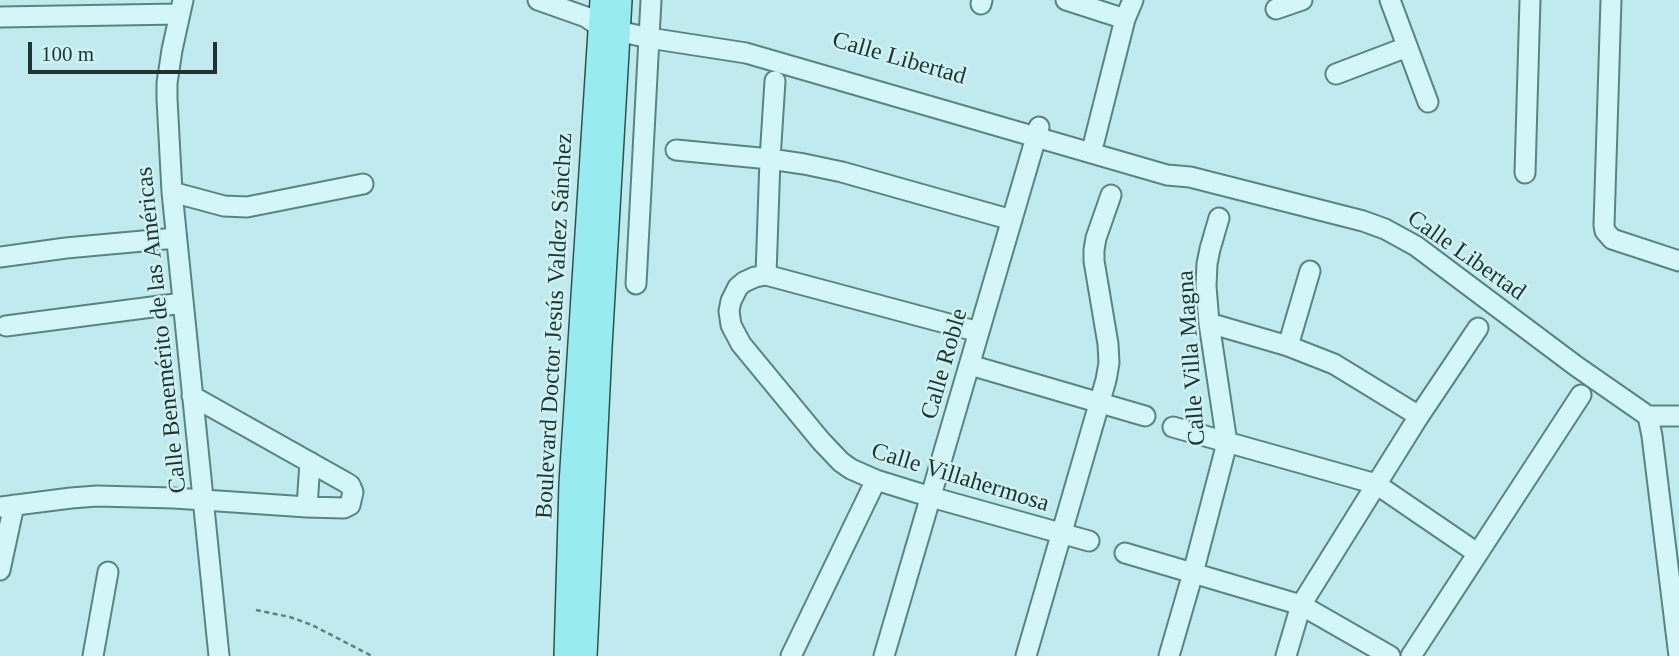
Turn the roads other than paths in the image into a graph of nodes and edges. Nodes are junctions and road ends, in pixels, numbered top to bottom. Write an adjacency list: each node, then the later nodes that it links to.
1 (538, 0): 11 (street, Calle Libertad)
2 (651, 0): 14 (street)
3 (1066, 0): 13 (street)
4 (1133, 0): 13 (street)
5 (1302, 0): 10 (street)
6 (1390, 0): 15 (street)
7 (1530, 0): 23 (street)
8 (1611, 0): 32 (street)
9 (181, 7): 12 (street); 26 (street, Calle Benemérito de las Américas)
10 (1276, 9)
11 (606, 16): 14 (street, Calle Libertad); 43 (main road, Boulevard Doctor Jesús Valdez Sánchez)
12 (0, 17)
13 (1125, 19): 20 (street)
14 (650, 31): 19 (street, Calle Libertad); 35 (street)
15 (1408, 47): 16 (street); 18 (street)
16 (1336, 74)
17 (775, 81): 22 (street)
18 (1428, 102)
19 (1038, 132): 20 (street, Calle Libertad); 24 (street, Calle Libertad); 29 (street, Calle Roble)
20 (1094, 142): 24 (street, Calle Libertad)
21 (676, 150): 22 (street)
22 (770, 159): 29 (street); 34 (street)
23 (1525, 173)
24 (1190, 177): 49 (street, Calle Libertad)
25 (363, 184): 26 (street)
26 (172, 192): 30 (street, Calle Benemérito de las Américas)
27 (1111, 195): 46 (street)
28 (1219, 218): 37 (street, Calle Villa Magna)
29 (1012, 220): 40 (street, Calle Roble)
30 (176, 238): 31 (street); 36 (street, Calle Benemérito de las Américas)
31 (0, 257)
32 (1679, 261)
33 (1310, 271): 41 (street)
34 (766, 275): 40 (street); 54 (street, Calle Villahermosa)
35 (636, 284)
36 (183, 303): 38 (street); 45 (street, Calle Benemérito de las Américas)
37 (1209, 324): 41 (street); 52 (street, Calle Villa Magna)
38 (6, 326)
39 (1478, 328): 48 (street)
40 (979, 332): 42 (street, Calle Roble)
41 (1288, 346): 48 (street)
42 (970, 365): 46 (street); 56 (street, Calle Roble)
43 (588, 375): 70 (main road, Boulevard Doctor Jesús Valdez Sánchez); 71 (main road, Boulevard Doctor Jesús Valdez Sánchez)
44 (1581, 395): 63 (street)
45 (192, 396): 53 (street); 57 (street, Calle Benemérito de las Américas)
46 (1100, 403): 47 (street); 60 (street)
47 (1145, 416)
48 (1419, 416): 55 (street)
49 (1648, 416): 50 (street); 79 (street)
50 (1679, 416)
51 (1173, 428): 52 (street)
52 (1227, 443): 55 (street); 66 (street, Calle Villa Magna)
53 (310, 462): 59 (street); 59 (street)
54 (876, 480): 56 (street, Calle Villahermosa); 72 (street)
55 (1376, 484): 63 (street); 67 (street)
56 (932, 498): 60 (street, Calle Villahermosa); 73 (street, Calle Roble)
57 (203, 501): 58 (street); 59 (street); 69 (street, Calle Benemérito de las Américas)
58 (7, 506): 64 (street)
59 (307, 507)
60 (1061, 534): 61 (street, Calle Villahermosa); 74 (street)
61 (1088, 541)
62 (1125, 553): 66 (street)
63 (1477, 553): 78 (street)
64 (0, 570)
65 (108, 572): 68 (street)
66 (1193, 573): 67 (street); 75 (street, Calle Villa Magna)
67 (1301, 605): 76 (street); 77 (street)
68 (93, 656)
69 (219, 656)
70 (566, 656)
71 (585, 656)
72 (791, 656)
73 (884, 656)
74 (1026, 656)
75 (1168, 656)
76 (1286, 656)
77 (1390, 656)
78 (1411, 656)
79 (1679, 656)

